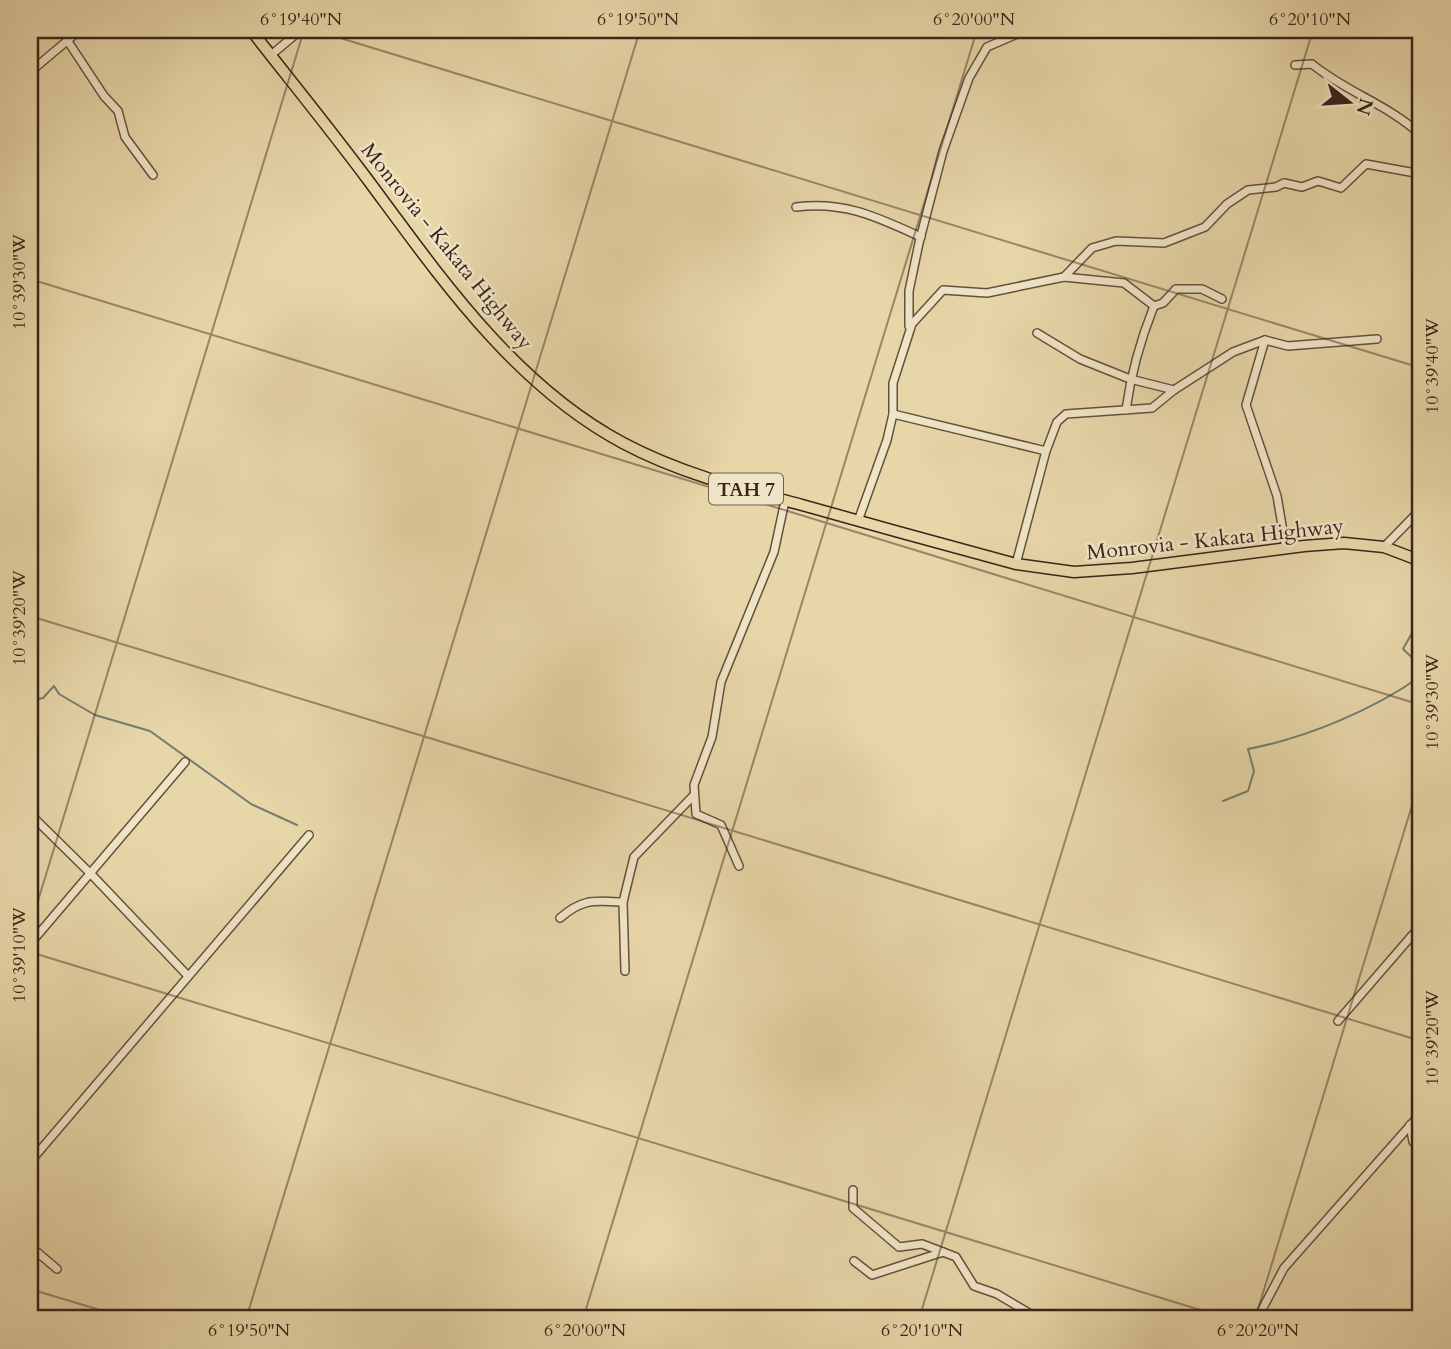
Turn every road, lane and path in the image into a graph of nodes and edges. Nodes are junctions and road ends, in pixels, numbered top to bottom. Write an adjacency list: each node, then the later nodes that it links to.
1 (80, 30): 5 (street)
2 (251, 30): 6 (highway, Monrovia - Kakata Highway / TAH 7)
3 (301, 30): 6 (street)
4 (1017, 34): 13 (street)
5 (67, 40): 8 (street); 11 (street)
6 (271, 55): 26 (highway, Monrovia - Kakata Highway / TAH 7)
7 (1295, 65): 9 (street)
8 (30, 72)
9 (1421, 135)
10 (1421, 174): 14 (street)
11 (153, 175)
12 (796, 207): 13 (street)
13 (921, 237): 17 (street)
14 (1064, 276): 16 (street); 24 (street)
15 (1222, 299): 16 (street)
16 (1154, 306): 21 (street)
17 (909, 326)
18 (1037, 333): 21 (street)
19 (1377, 339): 20 (street)
20 (1265, 340): 22 (street); 30 (street)
21 (1130, 379): 22 (street); 23 (street)
22 (1174, 390): 23 (street)
23 (1126, 410): 25 (street)
24 (893, 414): 25 (street); 28 (street)
25 (1046, 451): 32 (street)
26 (785, 501): 28 (highway, Monrovia - Kakata Highway / TAH 7); 34 (street)
27 (1421, 509): 29 (street)
28 (858, 521): 32 (highway, Monrovia - Kakata Highway / TAH 7)
29 (1384, 547): 30 (highway, Monrovia - Kakata Highway / TAH 7); 31 (highway, Monrovia - Kakata Highway / TAH 7)
30 (1286, 549): 32 (highway, Monrovia - Kakata Highway / TAH 7)
31 (1421, 561)
32 (1016, 564)
33 (185, 762): 38 (street)
34 (694, 795): 37 (street); 39 (street)
35 (30, 814): 38 (street)
36 (309, 835): 44 (street)
37 (739, 866)
38 (91, 874): 42 (street); 44 (street)
39 (623, 902): 40 (street); 43 (street)
40 (560, 918)
41 (1421, 925): 45 (street)
42 (30, 944)
43 (625, 971)
44 (188, 976): 49 (street)
45 (1338, 1021)
46 (1421, 1113): 47 (street)
47 (1410, 1125): 48 (street); 58 (street)
48 (1421, 1148)
49 (30, 1162)
50 (853, 1190): 52 (street)
51 (30, 1246): 54 (street)
52 (943, 1252): 53 (street); 56 (street)
53 (854, 1261)
54 (57, 1269)
55 (1094, 1316): 57 (street)
56 (1039, 1319)
57 (1048, 1319)
58 (1257, 1319)

